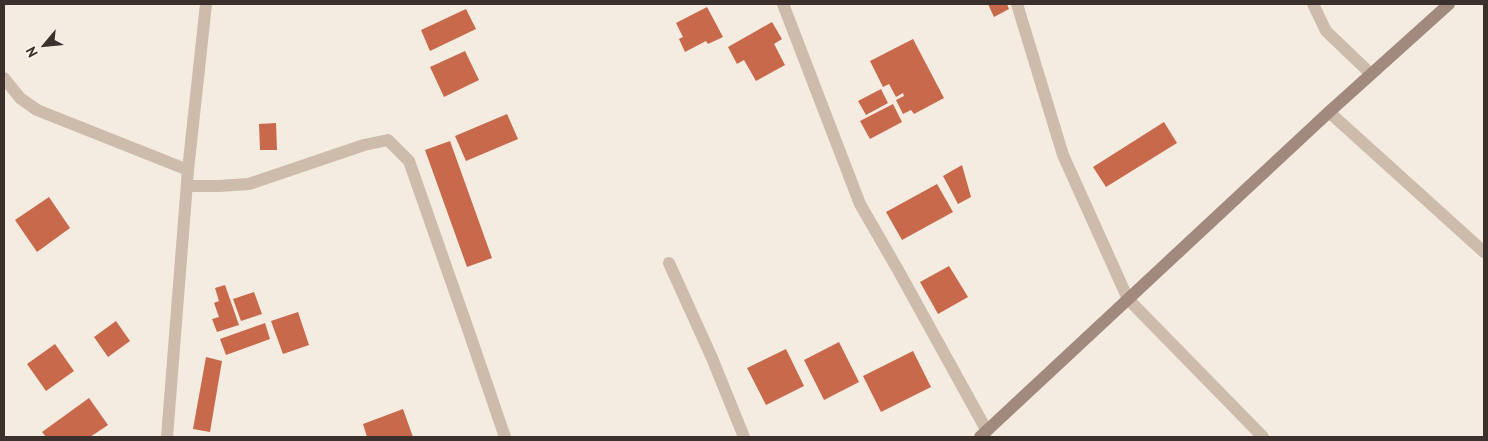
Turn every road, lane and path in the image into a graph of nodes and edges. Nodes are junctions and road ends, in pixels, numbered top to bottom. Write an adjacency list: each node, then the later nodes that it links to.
1 (206, 4): 9 (street)
2 (782, 4): 14 (street)
3 (1016, 4): 13 (street)
4 (1313, 4): 6 (street)
5 (1449, 4): 6 (main road)
6 (1371, 74): 8 (main road)
7 (4, 78): 9 (street)
8 (1329, 112): 11 (street); 13 (main road)
9 (188, 170): 10 (street)
10 (187, 186): 15 (street); 16 (street)
11 (1484, 252)
12 (669, 262): 17 (street)
13 (1128, 299): 14 (main road); 18 (street)
14 (984, 434)
15 (167, 437)
16 (505, 437)
17 (744, 437)
18 (1263, 437)

